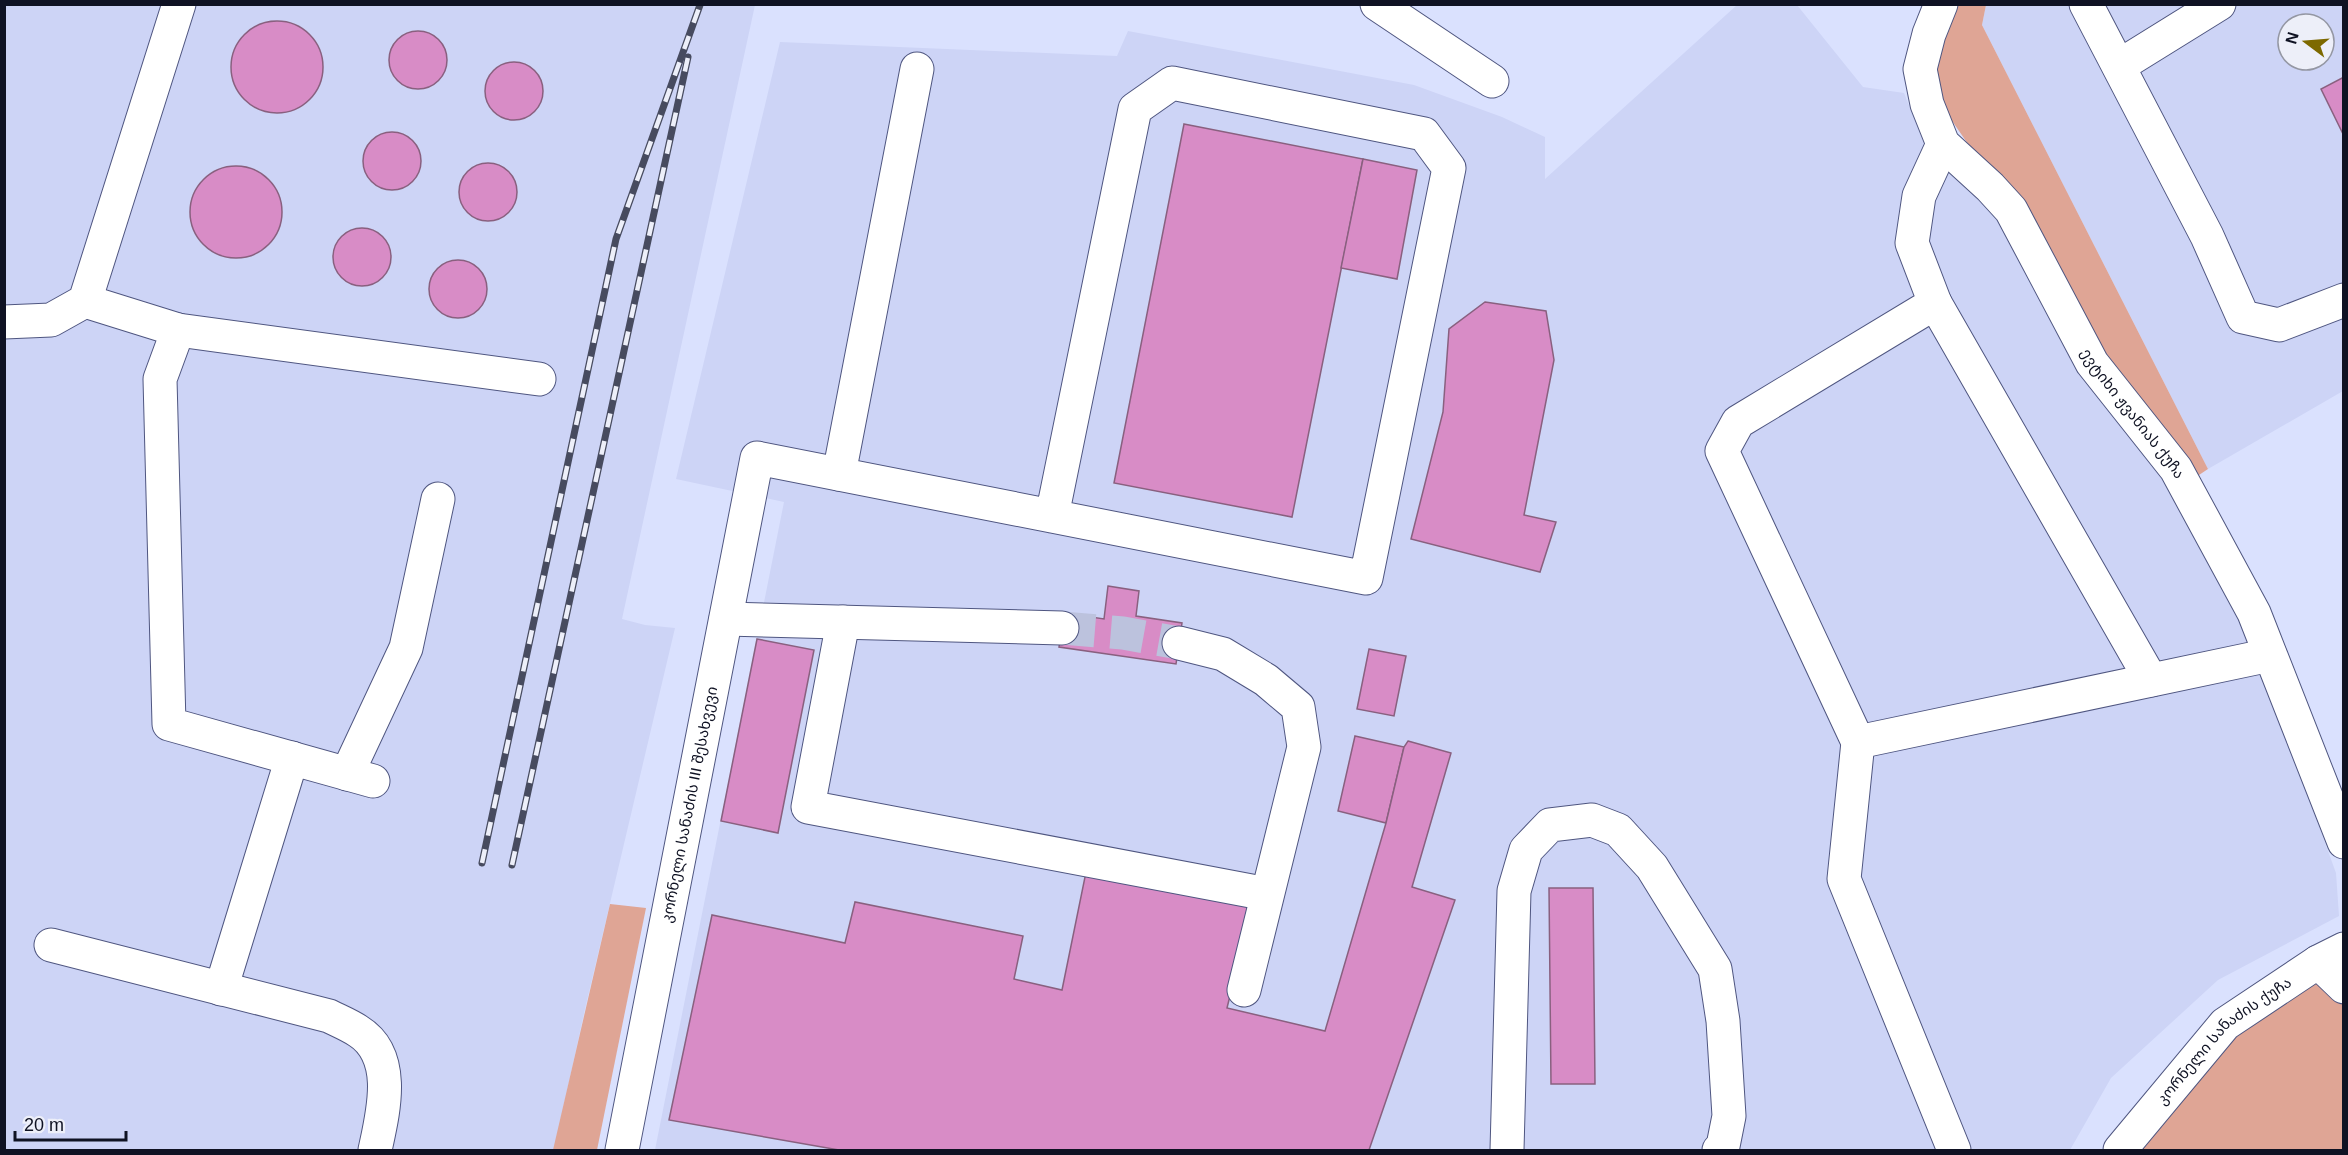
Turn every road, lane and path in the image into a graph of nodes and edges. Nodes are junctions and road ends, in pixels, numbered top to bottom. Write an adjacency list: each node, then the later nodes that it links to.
1 (179, 4): 11 (street)
2 (1377, 4): 8 (street)
3 (1941, 4): 9 (street, ევტიხი ჟვანიას ქუჩა)
4 (2086, 4): 6 (street)
5 (2219, 4): 6 (street)
6 (2119, 66): 10 (street)
7 (917, 69): 16 (street)
8 (1492, 81)
9 (1943, 144): 12 (street); 23 (street, ევტიხი ჟვანიას ქუჩა)
10 (2343, 300)
11 (85, 301): 13 (street); 14 (street)
12 (1935, 303): 24 (street); 25 (street)
13 (4, 322)
14 (178, 330): 15 (street); 26 (street)
15 (539, 379)
16 (839, 474): 18 (street); 19 (street, კორნელი სანაძის III შესახვევი)
17 (438, 499): 26 (street)
18 (1053, 516): 18 (street)
19 (726, 619): 20 (street); 35 (street, კორნელი სანაძის III შესახვევი)
20 (843, 622): 21 (street); 28 (street)
21 (1062, 628)
22 (1179, 643): 28 (street)
23 (2270, 655): 24 (street); 27 (street, ევტიხი ჟვანიას ქუჩა)
24 (2151, 680): 25 (street)
25 (1858, 742): 38 (street)
26 (292, 758): 32 (street)
27 (2343, 842)
28 (1267, 894): 33 (street)
29 (51, 945): 32 (street)
30 (2331, 956): 31 (street); 39 (street, კორნელი სანაძის ქუჩა)
31 (2343, 987)
32 (221, 989): 34 (street)
33 (1244, 990)
34 (375, 1150)
35 (622, 1150)
36 (1507, 1150): 37 (street)
37 (1719, 1150)
38 (1954, 1150)
39 (2120, 1150)

